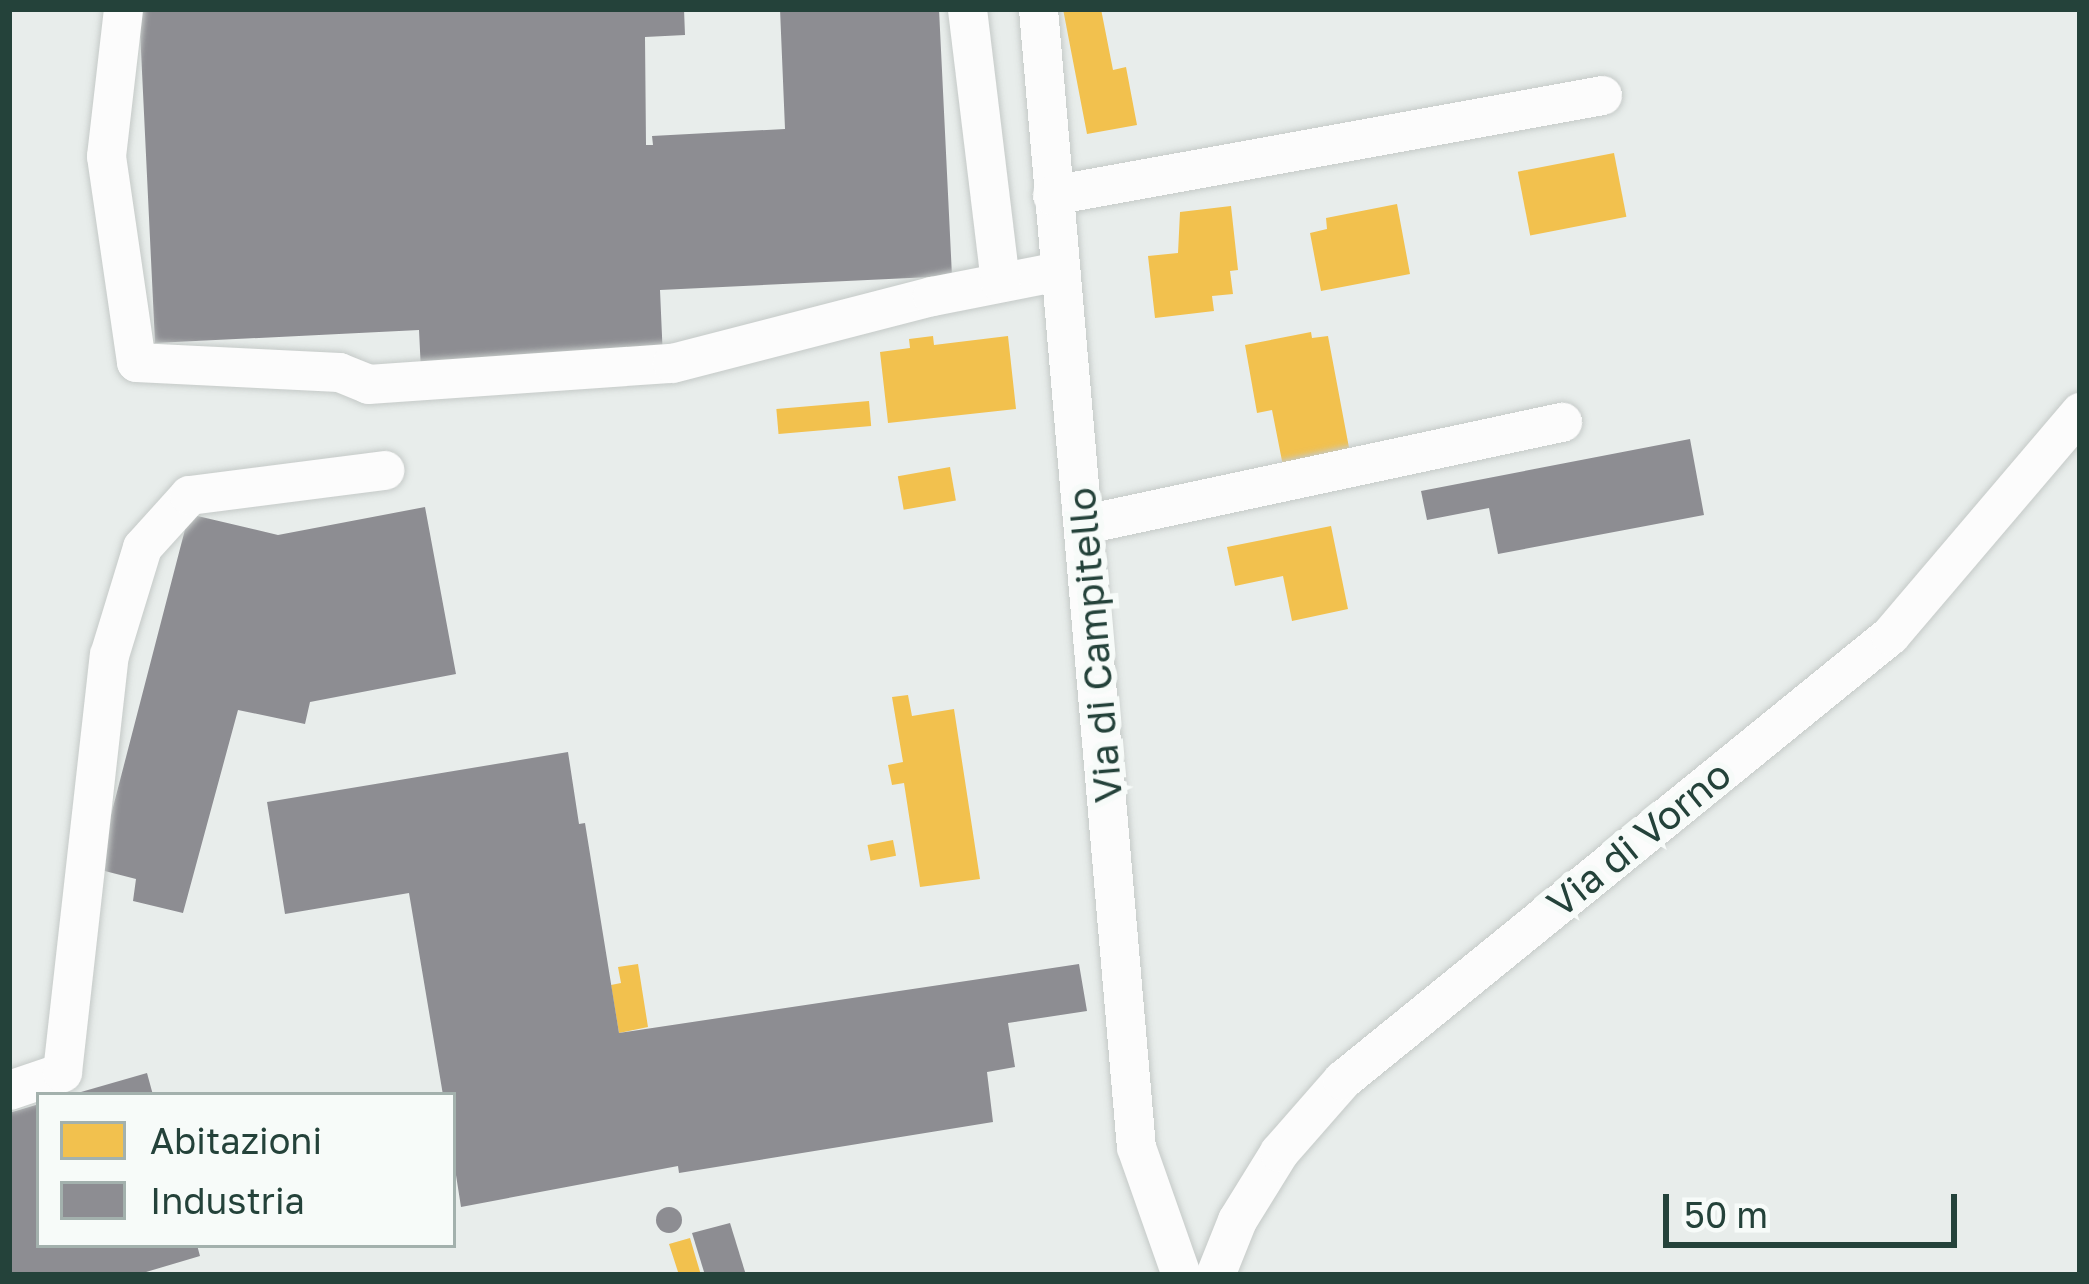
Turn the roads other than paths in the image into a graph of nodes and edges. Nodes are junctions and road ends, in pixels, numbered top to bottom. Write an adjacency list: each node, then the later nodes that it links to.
1 (123, 9): 7 (street)
2 (967, 9): 7 (street)
3 (1038, 9): 5 (street, Via di Campitello)
4 (1602, 94): 5 (street)
5 (1052, 194): 6 (street, Via di Campitello)
6 (1060, 271): 7 (street); 11 (street, Via di Campitello)
7 (1000, 282)
8 (2080, 412): 14 (street, Via di Vorno)
9 (1562, 422): 11 (street)
10 (383, 470): 12 (street)
11 (1084, 524): 13 (street, Via di Campitello)
12 (9, 1090)
13 (1180, 1275)
14 (1215, 1275)

